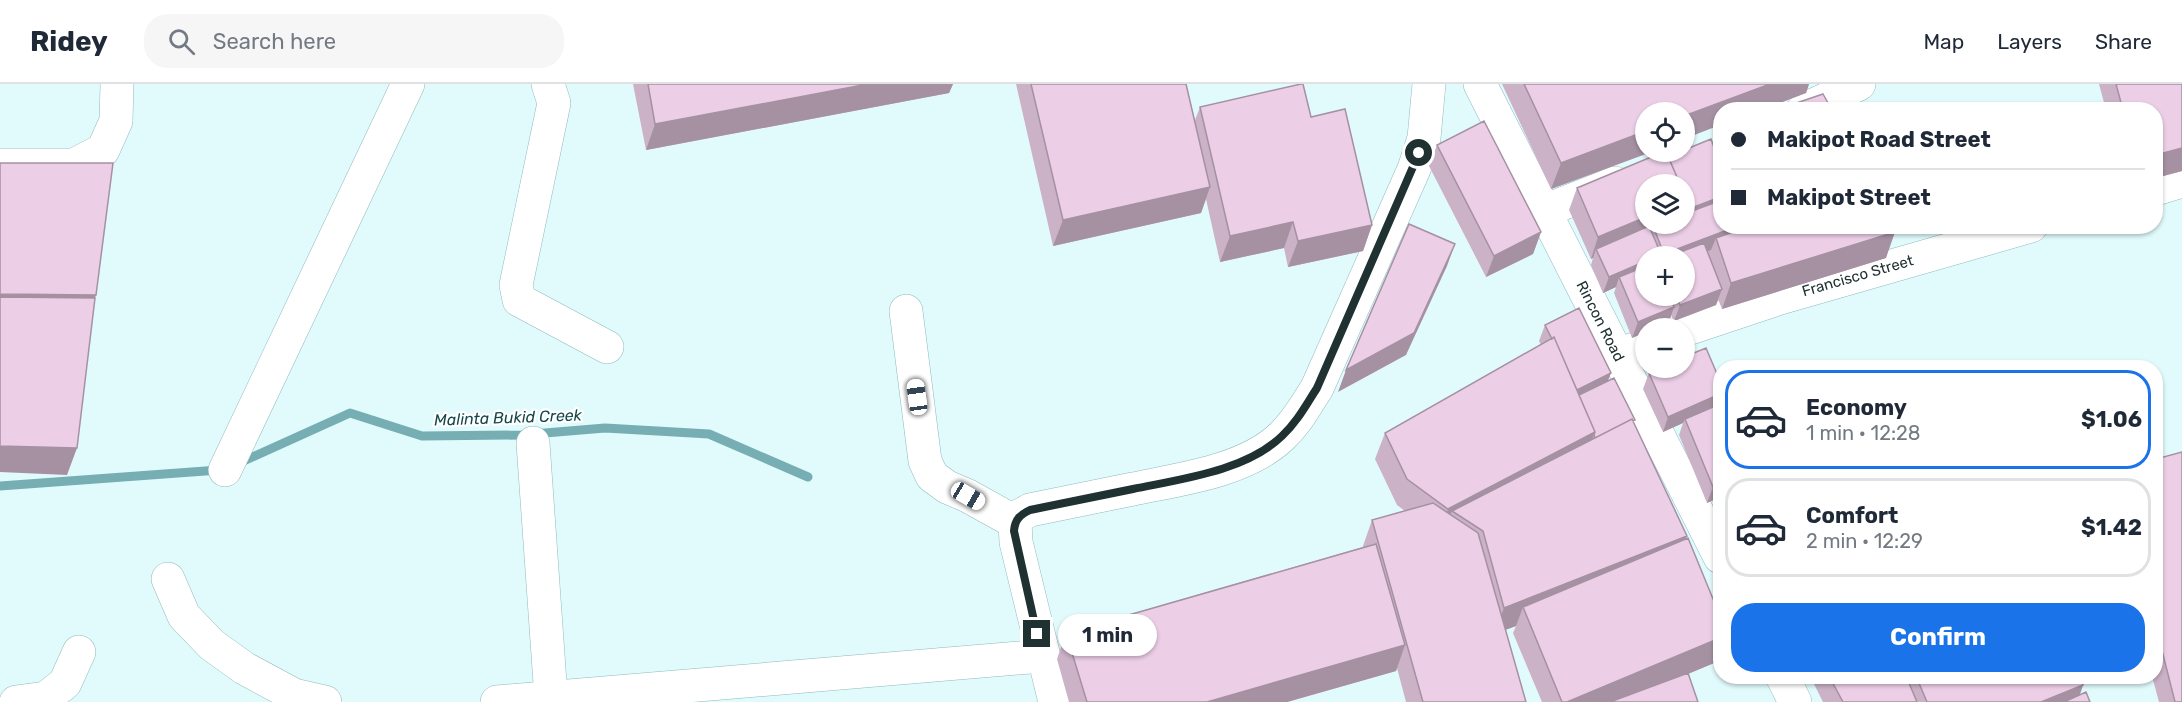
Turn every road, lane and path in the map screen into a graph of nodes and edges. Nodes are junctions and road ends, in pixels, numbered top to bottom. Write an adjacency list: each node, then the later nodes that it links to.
1 (117, 84): 8 (street)
2 (408, 84): 19 (street)
3 (548, 84): 16 (street)
4 (1429, 84): 20 (street)
5 (1480, 84): 12 (street, Rincon Road)
6 (1859, 84): 7 (street)
7 (1820, 102)
8 (0, 165)
9 (1643, 172): 12 (street)
10 (2182, 181): 11 (street)
11 (2163, 187)
12 (1544, 211): 17 (street, Rincon Road)
13 (2003, 234): 15 (street, Francisco Street)
14 (906, 312): 20 (street)
15 (1695, 326)
16 (607, 347)
17 (1631, 350): 21 (street, Rincon Road)
18 (533, 443): 26 (street)
19 (225, 470)
20 (1015, 522): 24 (street)
21 (1713, 541)
22 (168, 579): 28 (street)
23 (79, 652): 27 (street)
24 (1042, 656): 26 (street); 30 (street)
25 (1786, 684): 31 (street)
26 (551, 698): 29 (street)
27 (16, 702)
28 (325, 702)
29 (497, 702)
30 (1055, 702)
31 (1795, 702)

